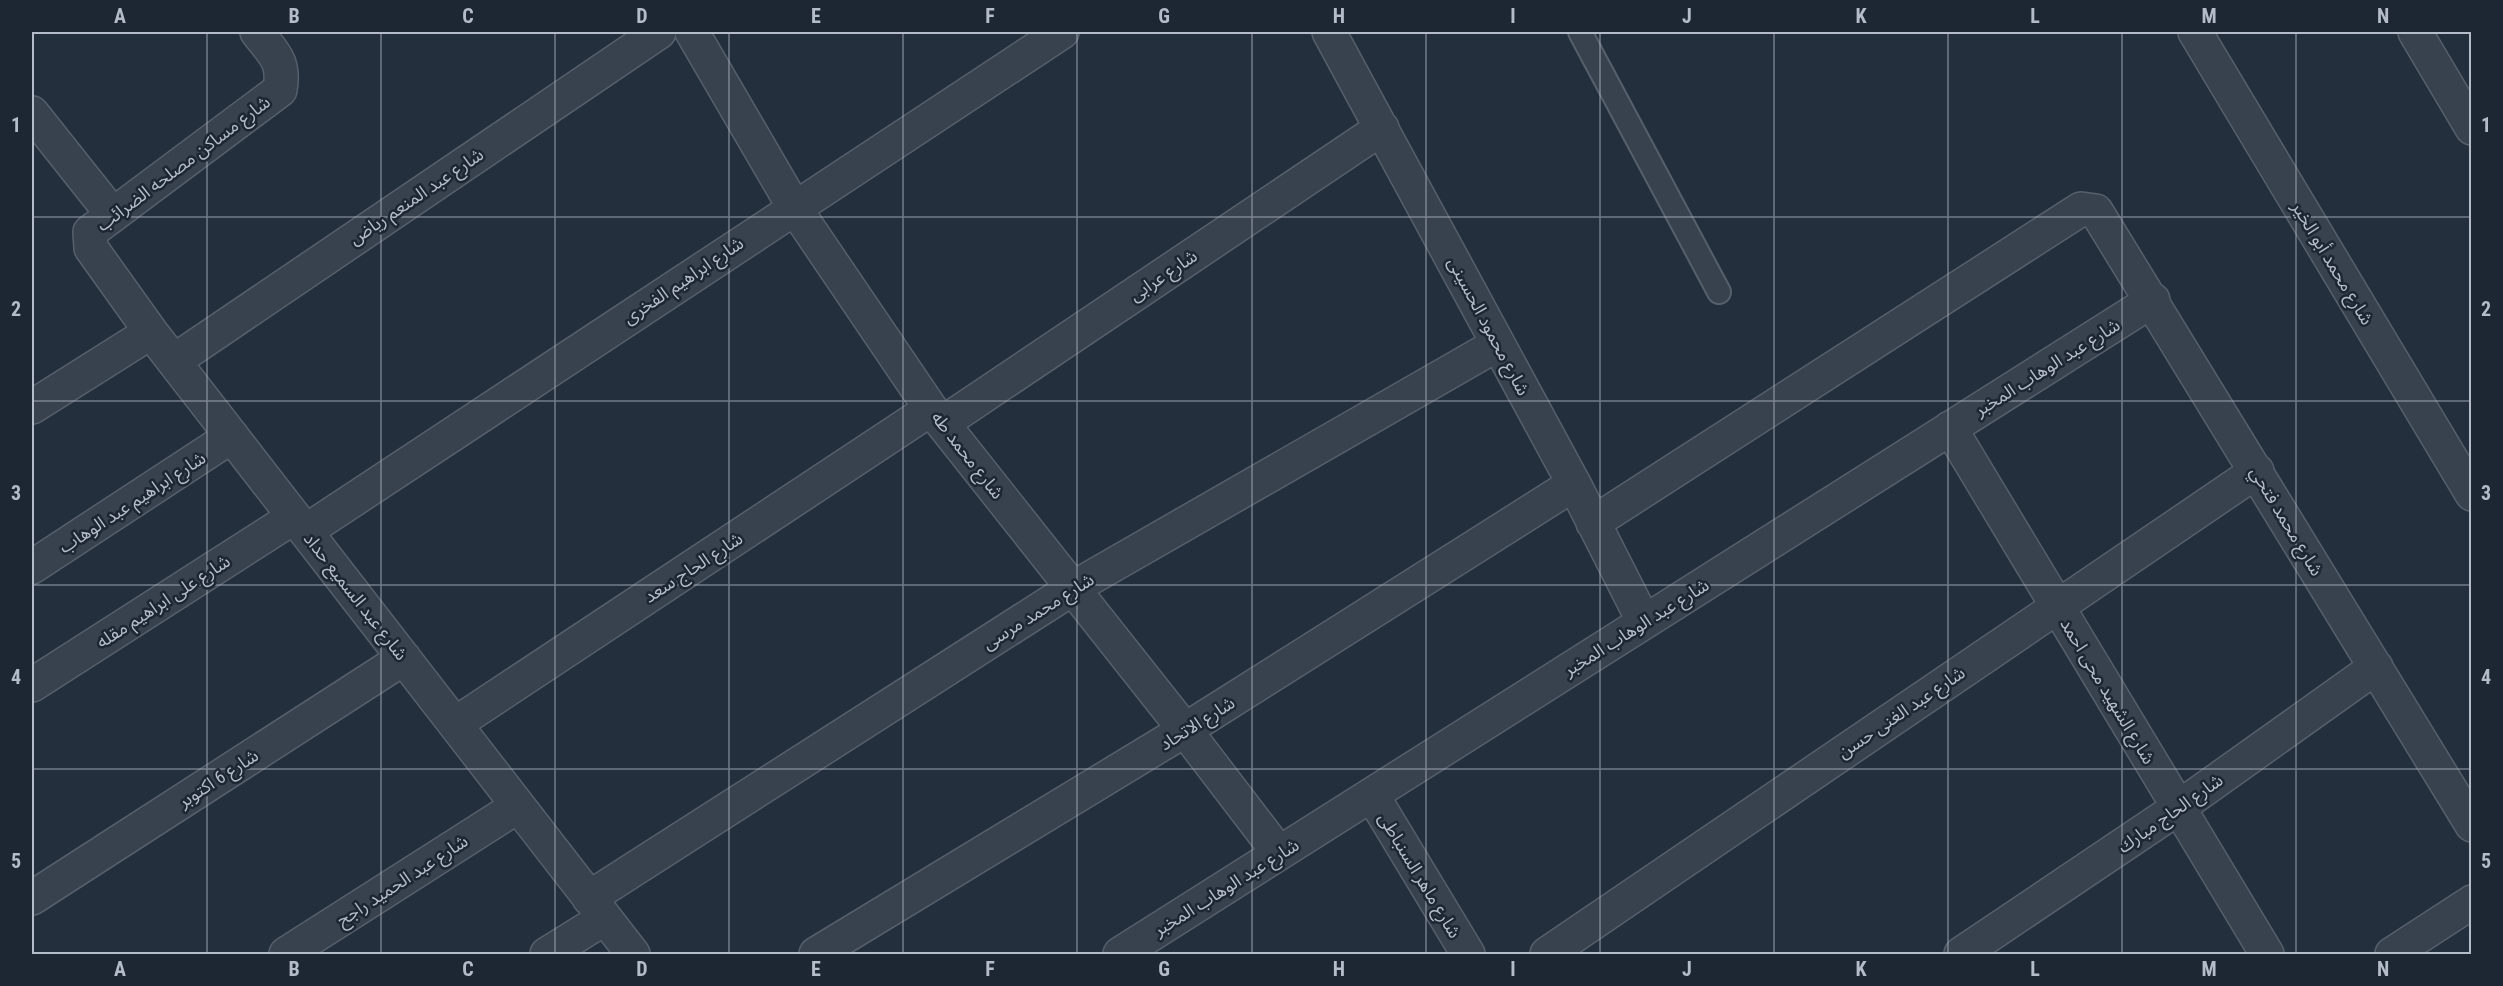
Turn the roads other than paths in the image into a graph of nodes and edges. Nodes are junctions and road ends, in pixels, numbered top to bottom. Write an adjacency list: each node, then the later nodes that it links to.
1 (257, 32): 13 (street, شارع مساكن مصلحه الضرائب)
2 (659, 32): 18 (street, شارع عبد المنعم رياض)
3 (692, 32): 12 (street, شارع محمد طه)
4 (1062, 32): 12 (street, شارع ابراهيم الفخرى)
5 (1329, 32): 10 (street, شارع محمود الحسينى)
6 (1580, 32): 14 (lane)
7 (2195, 32): 25 (street, شارع محمد أبو الخير)
8 (2415, 32): 11 (street)
9 (32, 113): 13 (street, شارع عبد السميع حداد)
10 (1382, 128): 17 (street, شارع محمود الحسينى); 20 (street, شارع عرابى)
11 (2472, 128)
12 (794, 207): 20 (street, شارع محمد طه); 27 (street, شارع ابراهيم الفخرى)
13 (102, 224): 16 (street, شارع عبد السميع حداد)
14 (1719, 292)
15 (2152, 300): 21 (street, شارع عبد الوهاب المخبر); 23 (street, شارع محمد فتحي); 26 (street, شارع محمد فتحي)
16 (151, 332): 18 (street, شارع عبد السميع حداد); 19 (street)
17 (1498, 344): 24 (street, شارع محمود الحسينى); 29 (street, شارع محمد مرسى)
18 (174, 361): 22 (street, شارع عبد السميع حداد)
19 (32, 407)
20 (937, 416): 29 (street, شارع محمد طه); 35 (street, شارع الحاج سعد)
21 (1950, 428): 30 (street, شارع الشهيد محى احمد); 31 (street, شارع عبد الوهاب المخبر)
22 (232, 436): 27 (street, شارع عبد السميع حداد); 28 (street, شارع ابراهيم عبد الوهاب)
23 (2257, 471): 30 (street, شارع عبد الغنى حسن); 33 (street, شارع محمد فتحي)
24 (1574, 484): 26 (street, شارع محمود الحسينى); 36 (street, شارع الاتحاد)
25 (2472, 494)
26 (1593, 523): 31 (street, شارع محمود الحسينى)
27 (300, 524): 32 (street, شارع عبد السميع حداد); 34 (street, شارع على ابراهيم مقله)
28 (32, 567)
29 (1073, 588): 36 (street, شارع محمد طه); 44 (street, شارع محمد مرسى)
30 (2057, 606): 39 (street, شارع الشهيد محى احمد); 51 (street, شارع عبد الغنى حسن)
31 (1644, 622): 37 (street, شارع عبد الوهاب المخبر)
32 (404, 658): 35 (street, شارع عبد السميع حداد); 42 (street, شارع 6 اكتوبر)
33 (2376, 667): 39 (street, شارع الحاج مبارك); 40 (street, شارع محمد فتحي)
34 (32, 685)
35 (455, 724): 38 (street, شارع عبد السميع حداد)
36 (1185, 730): 41 (street, شارع محمد طه); 48 (street, شارع الاتحاد)
37 (1372, 795): 41 (street, شارع عبد الوهاب المخبر); 50 (street, شارع ماهر السنباطى)
38 (518, 806): 44 (street, شارع عبد السميع حداد); 45 (street, شارع عبد الحميد راجح)
39 (2178, 808): 52 (street, شارع الحاج مبارك); 53 (street, شارع الشهيد محى احمد)
40 (2472, 825)
41 (1279, 853): 49 (street, شارع عبد الوهاب المخبر)
42 (32, 898)
43 (2472, 902): 54 (street)
44 (597, 908): 46 (street, شارع محمد مرسى); 47 (street, شارع عبد السميع حداد)
45 (286, 954)
46 (547, 954)
47 (633, 954)
48 (816, 954)
49 (1120, 954)
50 (1468, 954)
51 (1547, 954)
52 (1961, 954)
53 (2267, 954)
54 (2392, 954)

